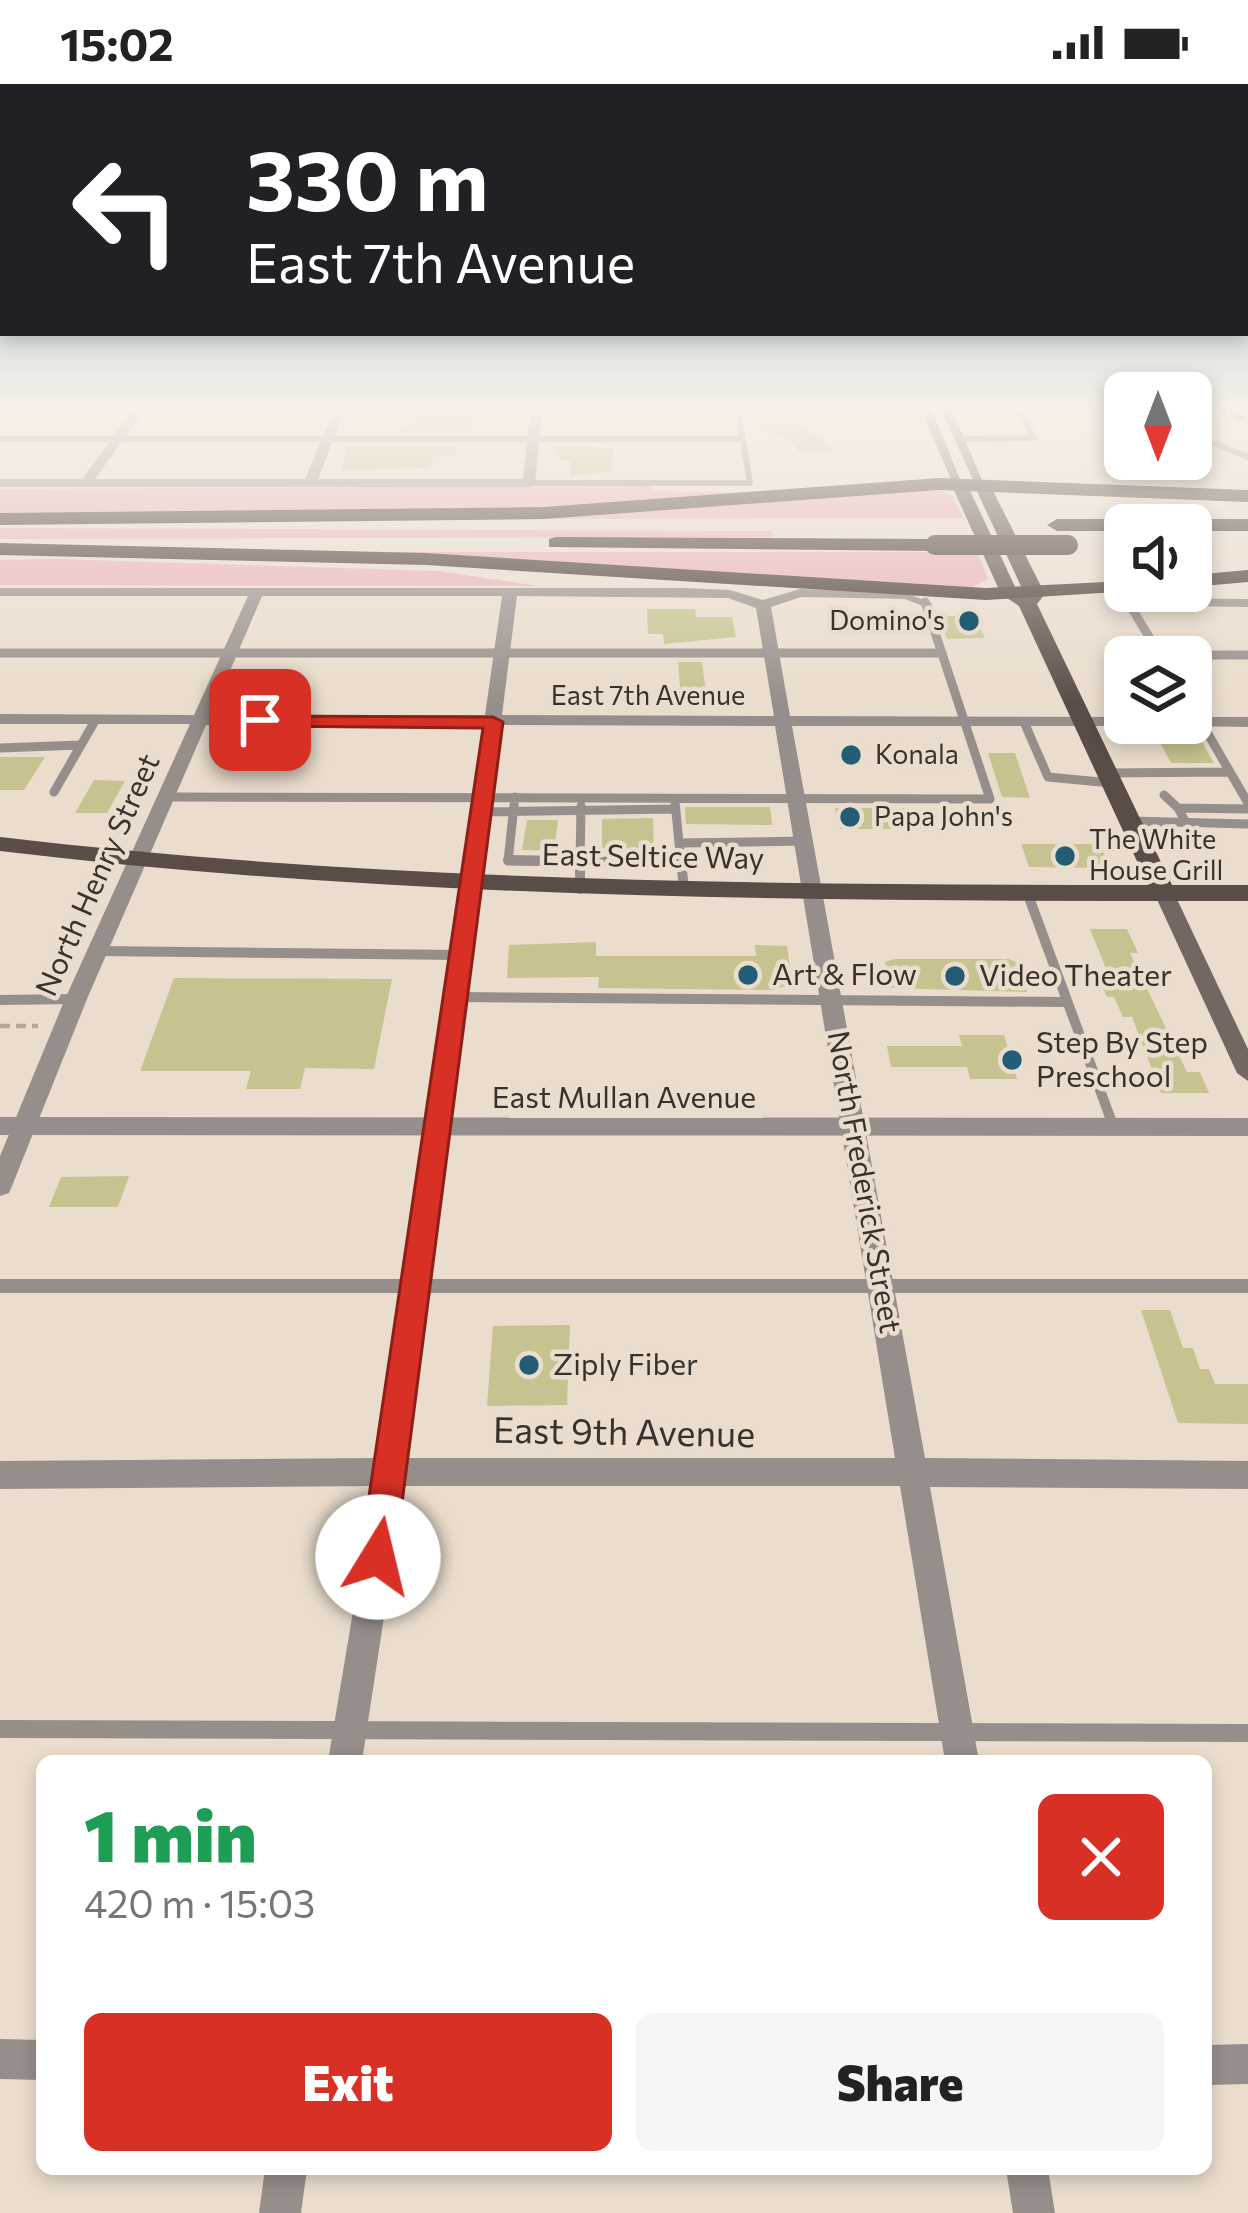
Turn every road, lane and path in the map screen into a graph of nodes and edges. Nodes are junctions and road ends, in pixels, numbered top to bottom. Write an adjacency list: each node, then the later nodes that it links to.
1 (650, 504): 3 (highway)
2 (980, 504): 19 (main road)
3 (0, 522): 7 (highway)
4 (1104, 525): 7 (highway)
5 (1212, 525): 6 (highway)
6 (1248, 525)
7 (931, 535): 8 (highway); 9 (highway, bridge)
8 (0, 545): 19 (highway)
9 (1104, 545)
10 (1212, 545): 11 (highway)
11 (1248, 545)
12 (1248, 576): 13 (highway)
13 (1212, 579)
14 (257, 592): 15 (street); 16 (street); 26 (street, North Henry Street)
15 (510, 592): 22 (street); 25 (street)
16 (2, 594)
17 (1104, 595): 19 (highway)
18 (905, 596): 22 (street); 27 (lane)
19 (1024, 597): 36 (main road)
20 (1212, 601): 21 (street)
21 (1248, 603)
22 (763, 604): 28 (street, North Frederick Street)
23 (1136, 612): 29 (lane)
24 (0, 652): 26 (lane)
25 (504, 652): 26 (lane); 28 (lane); 33 (street)
26 (229, 653): 32 (street, North Henry Street)
27 (942, 653): 28 (lane); 34 (lane)
28 (774, 654): 40 (street, North Frederick Street)
29 (1248, 656)
30 (0, 718): 31 (street, East 7th Avenue)
31 (96, 719): 32 (street, East 7th Avenue); 42 (lane)
32 (199, 720): 33 (street, East 7th Avenue); 51 (street, North Henry Street)
33 (493, 722): 40 (street, East 7th Avenue); 56 (street)
34 (964, 722): 35 (street, East 7th Avenue); 40 (street, East 7th Avenue); 53 (lane)
35 (1024, 722): 36 (street, East 7th Avenue); 45 (lane)
36 (1081, 722): 37 (street, East 7th Avenue); 45 (main road)
37 (1104, 722)
38 (1212, 722): 39 (street)
39 (1248, 722)
40 (787, 723): 53 (street, North Frederick Street)
41 (1211, 744): 44 (lane)
42 (81, 745): 43 (lane); 46 (lane)
43 (0, 748)
44 (1229, 772): 45 (lane); 57 (lane)
45 (1108, 778): 63 (main road)
46 (54, 792)
47 (1164, 795): 58 (lane)
48 (1184, 795): 59 (lane)
49 (1206, 795): 60 (lane)
50 (1224, 795): 61 (lane)
51 (165, 797): 56 (lane); 69 (street, North Henry Street)
52 (515, 797): 54 (lane); 56 (lane); 62 (lane)
53 (800, 798): 55 (lane); 66 (street, North Frederick Street)
54 (581, 803): 55 (lane); 62 (lane); 70 (lane)
55 (675, 803): 67 (lane)
56 (482, 804): 62 (lane); 72 (street)
57 (1248, 806): 61 (lane)
58 (1178, 808): 59 (lane); 64 (lane)
59 (1192, 808): 60 (lane)
60 (1214, 809): 61 (lane)
61 (1232, 809)
62 (514, 811): 70 (lane)
63 (1129, 821): 64 (lane); 77 (main road)
64 (1186, 823): 65 (lane)
65 (1248, 824)
66 (807, 841): 67 (lane); 75 (street, North Frederick Street)
67 (680, 843): 71 (lane)
68 (0, 844): 69 (main road, East Seltice Way)
69 (137, 861): 72 (main road, East Seltice Way); 79 (street, North Henry Street)
70 (579, 862): 71 (lane); 73 (lane)
71 (682, 863): 74 (lane)
72 (470, 886): 73 (main road, East Seltice Way); 80 (street)
73 (580, 889): 74 (main road, East Seltice Way)
74 (684, 890): 75 (main road, East Seltice Way)
75 (816, 892): 76 (main road, East Seltice Way); 84 (street, North Frederick Street)
76 (1027, 892): 77 (main road, East Seltice Way); 85 (lane)
77 (1164, 893): 78 (main road, East Seltice Way); 88 (main road)
78 (1248, 893)
79 (97, 951): 80 (lane); 83 (street, North Henry Street)
80 (461, 955): 81 (street)
81 (456, 997): 84 (lane); 92 (street)
82 (0, 1000): 83 (lane)
83 (76, 1000): 90 (street, North Henry Street)
84 (834, 1001): 85 (lane); 93 (street, North Frederick Street)
85 (1063, 1002): 94 (lane)
86 (0, 1027): 87 (path)
87 (44, 1027)
88 (1248, 1073)
89 (0, 1126): 90 (street, East Mullan Avenue)
90 (27, 1126): 92 (street, East Mullan Avenue); 95 (street, North Henry Street)
91 (1248, 1127): 94 (street, East Mullan Avenue)
92 (439, 1128): 93 (street, East Mullan Avenue); 98 (street)
93 (854, 1128): 94 (street, East Mullan Avenue); 96 (street, North Frederick Street)
94 (1114, 1128)
95 (0, 1186)
96 (883, 1285): 98 (lane); 99 (lane); 103 (street, North Frederick Street)
97 (0, 1286): 98 (lane)
98 (418, 1286): 100 (street)
99 (1248, 1286)
100 (392, 1470): 101 (street, East 9th Avenue); 103 (street, East 9th Avenue); 105 (street)
101 (0, 1475)
102 (1248, 1475): 103 (street, East 9th Avenue)
103 (911, 1476): 107 (street, North Frederick Street)
104 (0, 1729): 105 (lane)
105 (350, 1732): 107 (lane); 108 (street)
106 (1248, 1732): 107 (lane)
107 (960, 1749)
108 (346, 1755)
109 (0, 2060): 110 (street)
110 (36, 2060)
111 (1248, 2064): 112 (street)
112 (1212, 2065)
113 (285, 2175): 115 (street)
114 (1028, 2175): 116 (street)
115 (280, 2213)
116 (1034, 2213)

